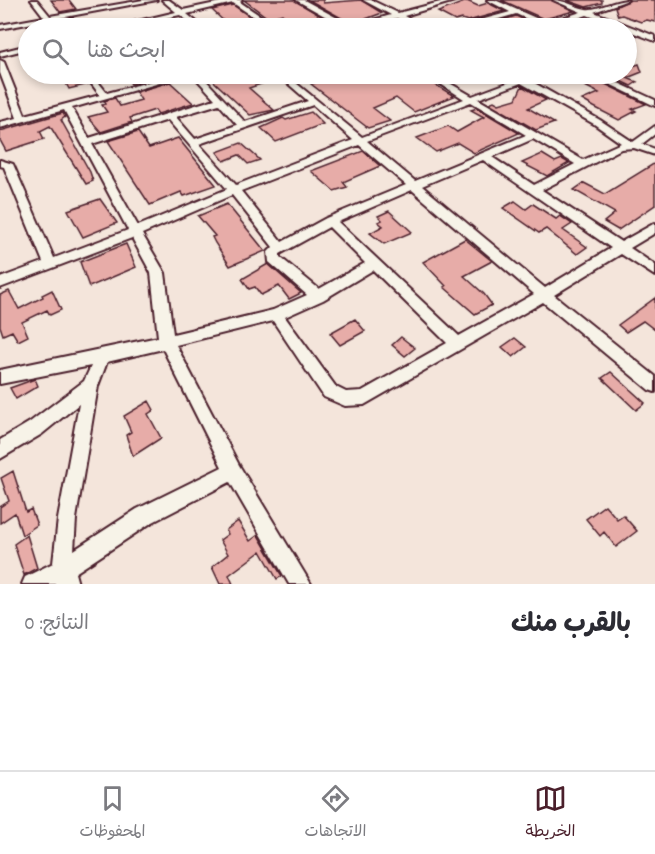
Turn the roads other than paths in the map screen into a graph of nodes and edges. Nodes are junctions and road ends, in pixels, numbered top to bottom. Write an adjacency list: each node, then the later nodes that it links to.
1 (34, 0): 19 (street)
2 (103, 0): 14 (street)
3 (154, 0): 14 (street)
4 (165, 0): 16 (street)
5 (299, 0): 25 (street)
6 (366, 0): 18 (street)
7 (430, 0): 13 (street)
8 (455, 0): 13 (street)
9 (490, 0): 15 (street)
10 (556, 0): 17 (street)
11 (623, 0): 17 (street)
12 (236, 1): 16 (street); 24 (street)
13 (440, 4): 18 (street)
14 (111, 9): 20 (street); 21 (street)
15 (516, 12): 28 (street); 29 (street)
16 (180, 13): 22 (street); 23 (street)
17 (588, 13): 30 (street); 31 (street)
18 (398, 16): 26 (street); 27 (street)
19 (49, 18)
20 (56, 18)
21 (120, 18)
22 (162, 18)
23 (187, 18)
24 (259, 18)
25 (332, 18)
26 (390, 18)
27 (402, 18)
28 (497, 18)
29 (527, 18)
30 (572, 18)
31 (601, 18)
32 (18, 24): 33 (street)
33 (1, 26): 36 (street)
34 (655, 29): 37 (street)
35 (637, 32): 37 (street)
36 (6, 34)
37 (643, 34): 38 (street); 39 (street)
38 (637, 36)
39 (655, 39)
40 (18, 47): 41 (street)
41 (0, 54)
42 (0, 62): 58 (street)
43 (96, 84): 51 (street)
44 (143, 84): 51 (street)
45 (205, 84): 53 (street)
46 (293, 84): 54 (street)
47 (447, 84): 52 (street)
48 (509, 84): 52 (street)
49 (531, 84): 66 (street)
50 (614, 84): 55 (street)
51 (105, 96): 56 (street)
52 (472, 98): 62 (street); 63 (street)
53 (219, 101): 57 (street); 60 (street)
54 (314, 102): 60 (street); 63 (street)
55 (655, 103)
56 (66, 106): 58 (street); 64 (street)
57 (170, 116): 64 (street); 65 (street)
58 (22, 118): 59 (street)
59 (0, 125)
60 (244, 126): 65 (street)
61 (655, 129): 66 (street)
62 (534, 135): 68 (street); 70 (street)
63 (360, 140): 71 (street); 72 (street)
64 (87, 142): 76 (street)
65 (192, 143): 72 (street)
66 (632, 144): 67 (street); 70 (street)
67 (655, 152)
68 (484, 156): 71 (street); 73 (street)
69 (0, 163): 79 (street)
70 (582, 164): 73 (street)
71 (414, 186): 74 (street); 83 (street)
72 (234, 190): 76 (street); 77 (street)
73 (533, 190): 78 (street)
74 (330, 221): 77 (street); 80 (street)
75 (655, 227): 78 (street)
76 (135, 232): 79 (street); 86 (street)
77 (280, 248): 84 (street)
78 (620, 249): 81 (street); 83 (street)
79 (50, 264): 82 (street)
80 (373, 264): 84 (street); 87 (street)
81 (655, 271)
82 (0, 283)
83 (543, 295): 87 (street); 90 (street)
84 (318, 296): 85 (street)
85 (276, 315): 86 (street); 87 (street)
86 (166, 340): 88 (street); 93 (street)
87 (457, 344)
88 (102, 357): 89 (street); 91 (street)
89 (0, 377)
90 (655, 385)
91 (90, 386): 92 (street); 94 (street)
92 (0, 450)
93 (233, 471): 94 (street); 96 (street)
94 (66, 576): 95 (street)
95 (32, 584)
96 (302, 584)

